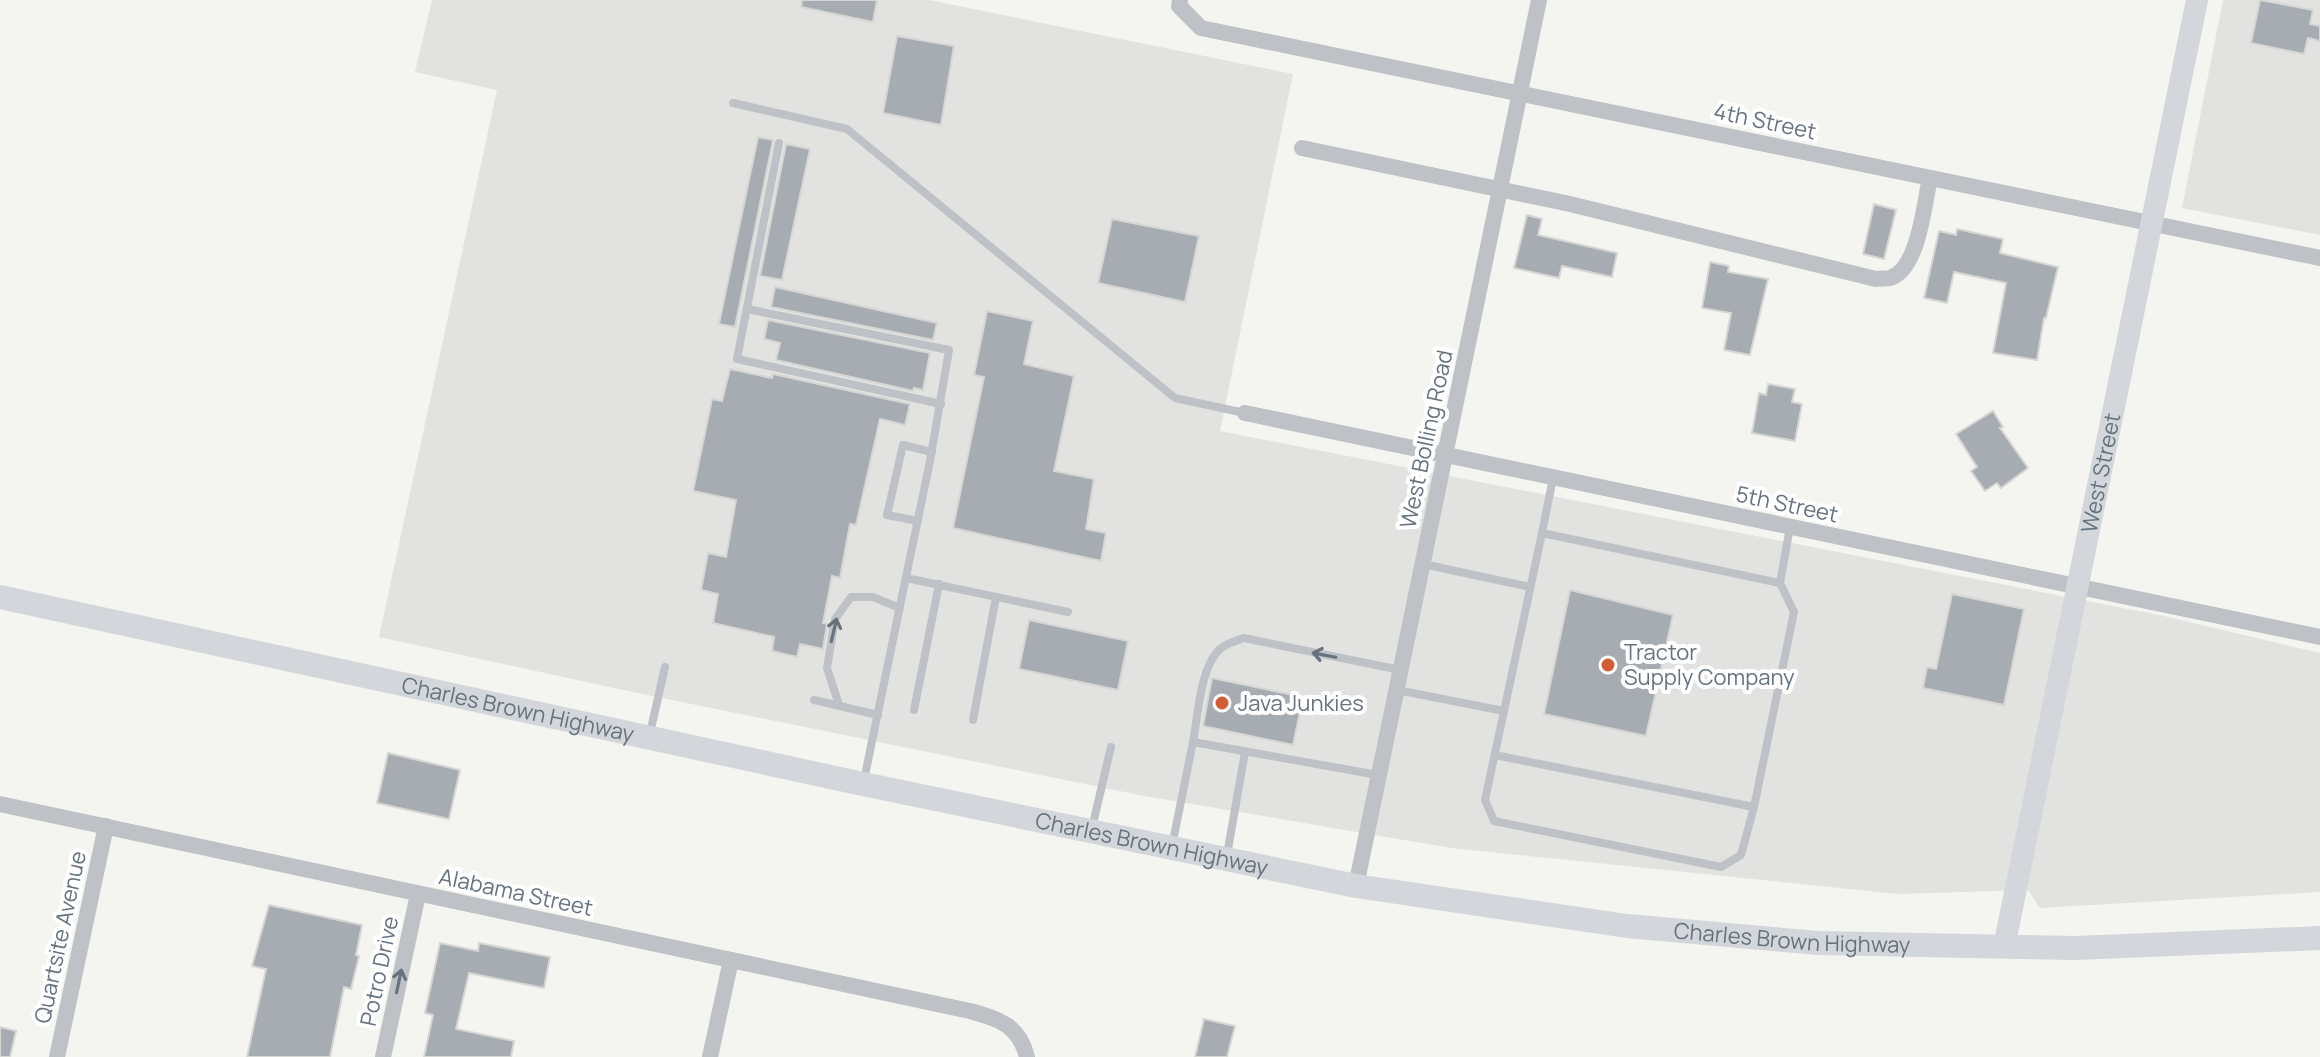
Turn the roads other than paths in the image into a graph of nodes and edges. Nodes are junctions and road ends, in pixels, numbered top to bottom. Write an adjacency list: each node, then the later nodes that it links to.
1 (1180, 0): 4 (street, 4th Street)
2 (1539, 0): 4 (street, West Bolling Road)
3 (2197, 0): 10 (street, West Street)
4 (1520, 93): 8 (street, 4th Street); 9 (street, West Bolling Road)
5 (733, 103): 14 (lane)
6 (779, 143): 12 (lane)
7 (1302, 148): 9 (street)
8 (1930, 178): 9 (street); 10 (street, 4th Street)
9 (1500, 191): 16 (street, West Bolling Road)
10 (2151, 223): 11 (street, 4th Street); 26 (street, West Street)
11 (2320, 258)
12 (747, 309): 13 (lane); 13 (lane)
13 (941, 404): 15 (lane)
14 (1245, 413): 16 (street, 5th Street)
15 (932, 452): 18 (lane); 18 (lane)
16 (1445, 455): 17 (street, 5th Street); 21 (street, West Bolling Road)
17 (1553, 477): 19 (street, 5th Street); 20 (lane)
18 (918, 521): 22 (lane)
19 (1790, 527): 23 (lane); 26 (street, 5th Street)
20 (1542, 533): 23 (lane); 25 (lane)
21 (1423, 564): 25 (lane); 33 (street, West Bolling Road)
22 (906, 578): 24 (lane); 29 (lane)
23 (1780, 583): 49 (lane)
24 (939, 584): 28 (lane); 37 (lane)
25 (1530, 587): 38 (lane)
26 (2078, 587): 31 (street, 5th Street); 57 (street, West Street)
27 (0, 597): 41 (main road, Charles Brown Highway)
28 (996, 597): 30 (lane); 40 (lane)
29 (900, 608): 36 (lane, one-way to 29); 39 (lane)
30 (1068, 612)
31 (2320, 637)
32 (665, 667): 41 (lane)
33 (1401, 670): 34 (street, West Bolling Road); 42 (lane, one-way to 42)
34 (1397, 690): 38 (lane); 46 (street, West Bolling Road)
35 (814, 700): 36 (lane)
36 (839, 705): 39 (lane)
37 (914, 710)
38 (1504, 711): 45 (lane)
39 (878, 715): 47 (lane)
40 (973, 720)
41 (649, 738): 47 (main road, Charles Brown Highway)
42 (1193, 742): 44 (lane); 52 (lane)
43 (1111, 747): 51 (lane)
44 (1245, 752): 46 (lane); 53 (lane)
45 (1495, 755): 49 (lane); 49 (lane)
46 (1379, 775): 54 (street, West Bolling Road)
47 (863, 784): 51 (main road, Charles Brown Highway)
48 (0, 804): 50 (street, Alabama Street)
49 (1754, 807)
50 (106, 826): 55 (street, Alabama Street); 59 (street, Quartsite Avenue)
51 (1092, 832): 52 (main road, Charles Brown Highway)
52 (1172, 848): 53 (main road, Charles Brown Highway)
53 (1226, 859): 54 (main road, Charles Brown Highway)
54 (1356, 886): 57 (main road, Charles Brown Highway)
55 (418, 894): 58 (street, Alabama Street); 60 (street, Potro Drive, one-way to 55)
56 (2320, 938): 57 (main road, Charles Brown Highway)
57 (2004, 947)
58 (731, 960): 61 (street); 62 (street, Alabama Street)
59 (57, 1057)
60 (383, 1057)
61 (710, 1057)
62 (1027, 1057)

